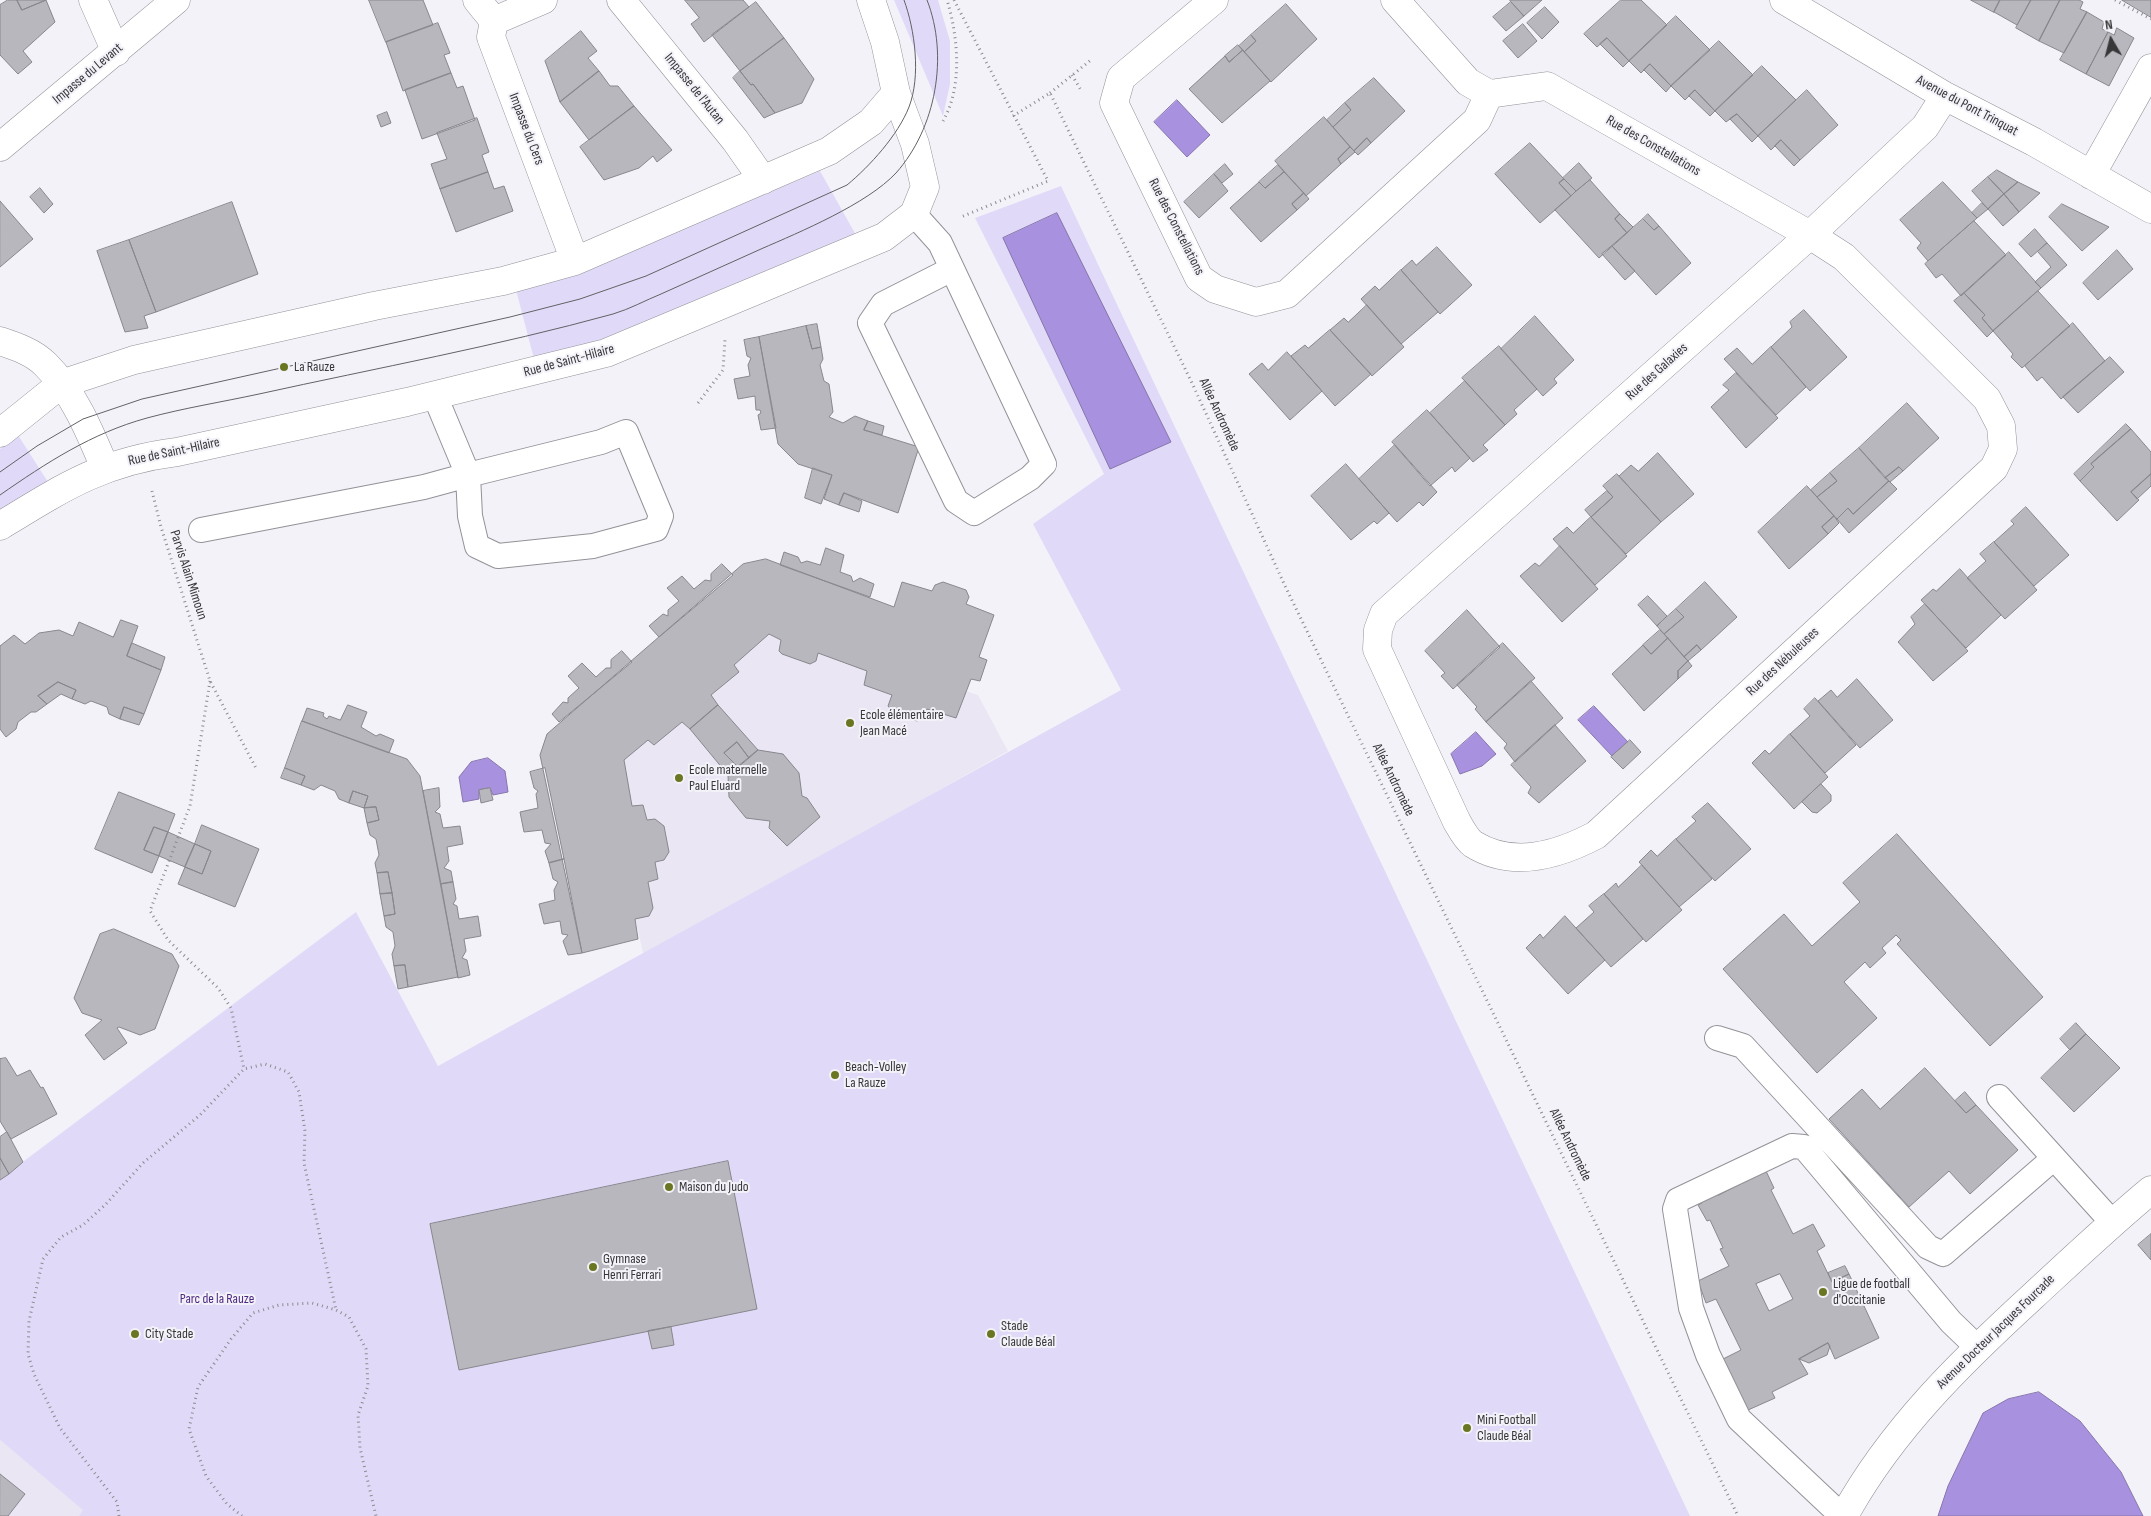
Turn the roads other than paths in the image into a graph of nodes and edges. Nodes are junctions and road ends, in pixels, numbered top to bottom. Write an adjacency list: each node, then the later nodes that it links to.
1 (93, 0): 11 (street)
2 (176, 0): 11 (street, Impasse du Levant)
3 (477, 0): 10 (street)
4 (544, 0): 10 (street)
5 (621, 0): 18 (street, Impasse de l'Autan)
6 (871, 0): 13 (street)
7 (1214, 0): 14 (street, Rue des Constellations)
8 (1395, 0): 14 (street)
9 (1784, 0): 15 (street, Avenue du Pont Trinquat)
10 (494, 21): 22 (street, Impasse du Cers)
11 (116, 52): 16 (street, Impasse du Levant)
12 (2151, 68): 17 (street)
13 (896, 93): 18 (street); 20 (street)
14 (1489, 94): 21 (street, Rue des Constellations)
15 (1944, 96): 17 (street, Avenue du Pont Trinquat); 21 (street, Rue des Galaxies)
16 (0, 147)
17 (2091, 175): 19 (street, Avenue du Pont Trinquat)
18 (763, 180): 22 (street)
19 (2151, 209)
20 (922, 222): 23 (lane); 26 (street, Rue de Saint-Hilaire)
21 (1810, 235): 32 (street, Rue des Galaxies); 32 (street, Rue des Nébuleuses)
22 (575, 261): 25 (street)
23 (952, 269): 23 (lane)
24 (0, 341): 25 (street)
25 (62, 384): 27 (street); 28 (street)
26 (435, 396): 28 (street, Rue de Saint-Hilaire); 29 (lane)
27 (0, 433)
28 (105, 468): 30 (street, Rue de Saint-Hilaire)
29 (468, 475): 29 (lane); 31 (lane)
30 (0, 526)
31 (201, 530)
32 (1377, 649)
33 (1717, 1038): 35 (lane)
34 (1999, 1098): 35 (lane)
35 (2054, 1158): 37 (lane)
36 (2151, 1190): 37 (street, Avenue Docteur Jacques Fourcade)
37 (2112, 1222): 38 (street, Avenue Docteur Jacques Fourcade)
38 (1977, 1347): 39 (street, Avenue Docteur Jacques Fourcade); 39 (lane)
39 (1843, 1516)

